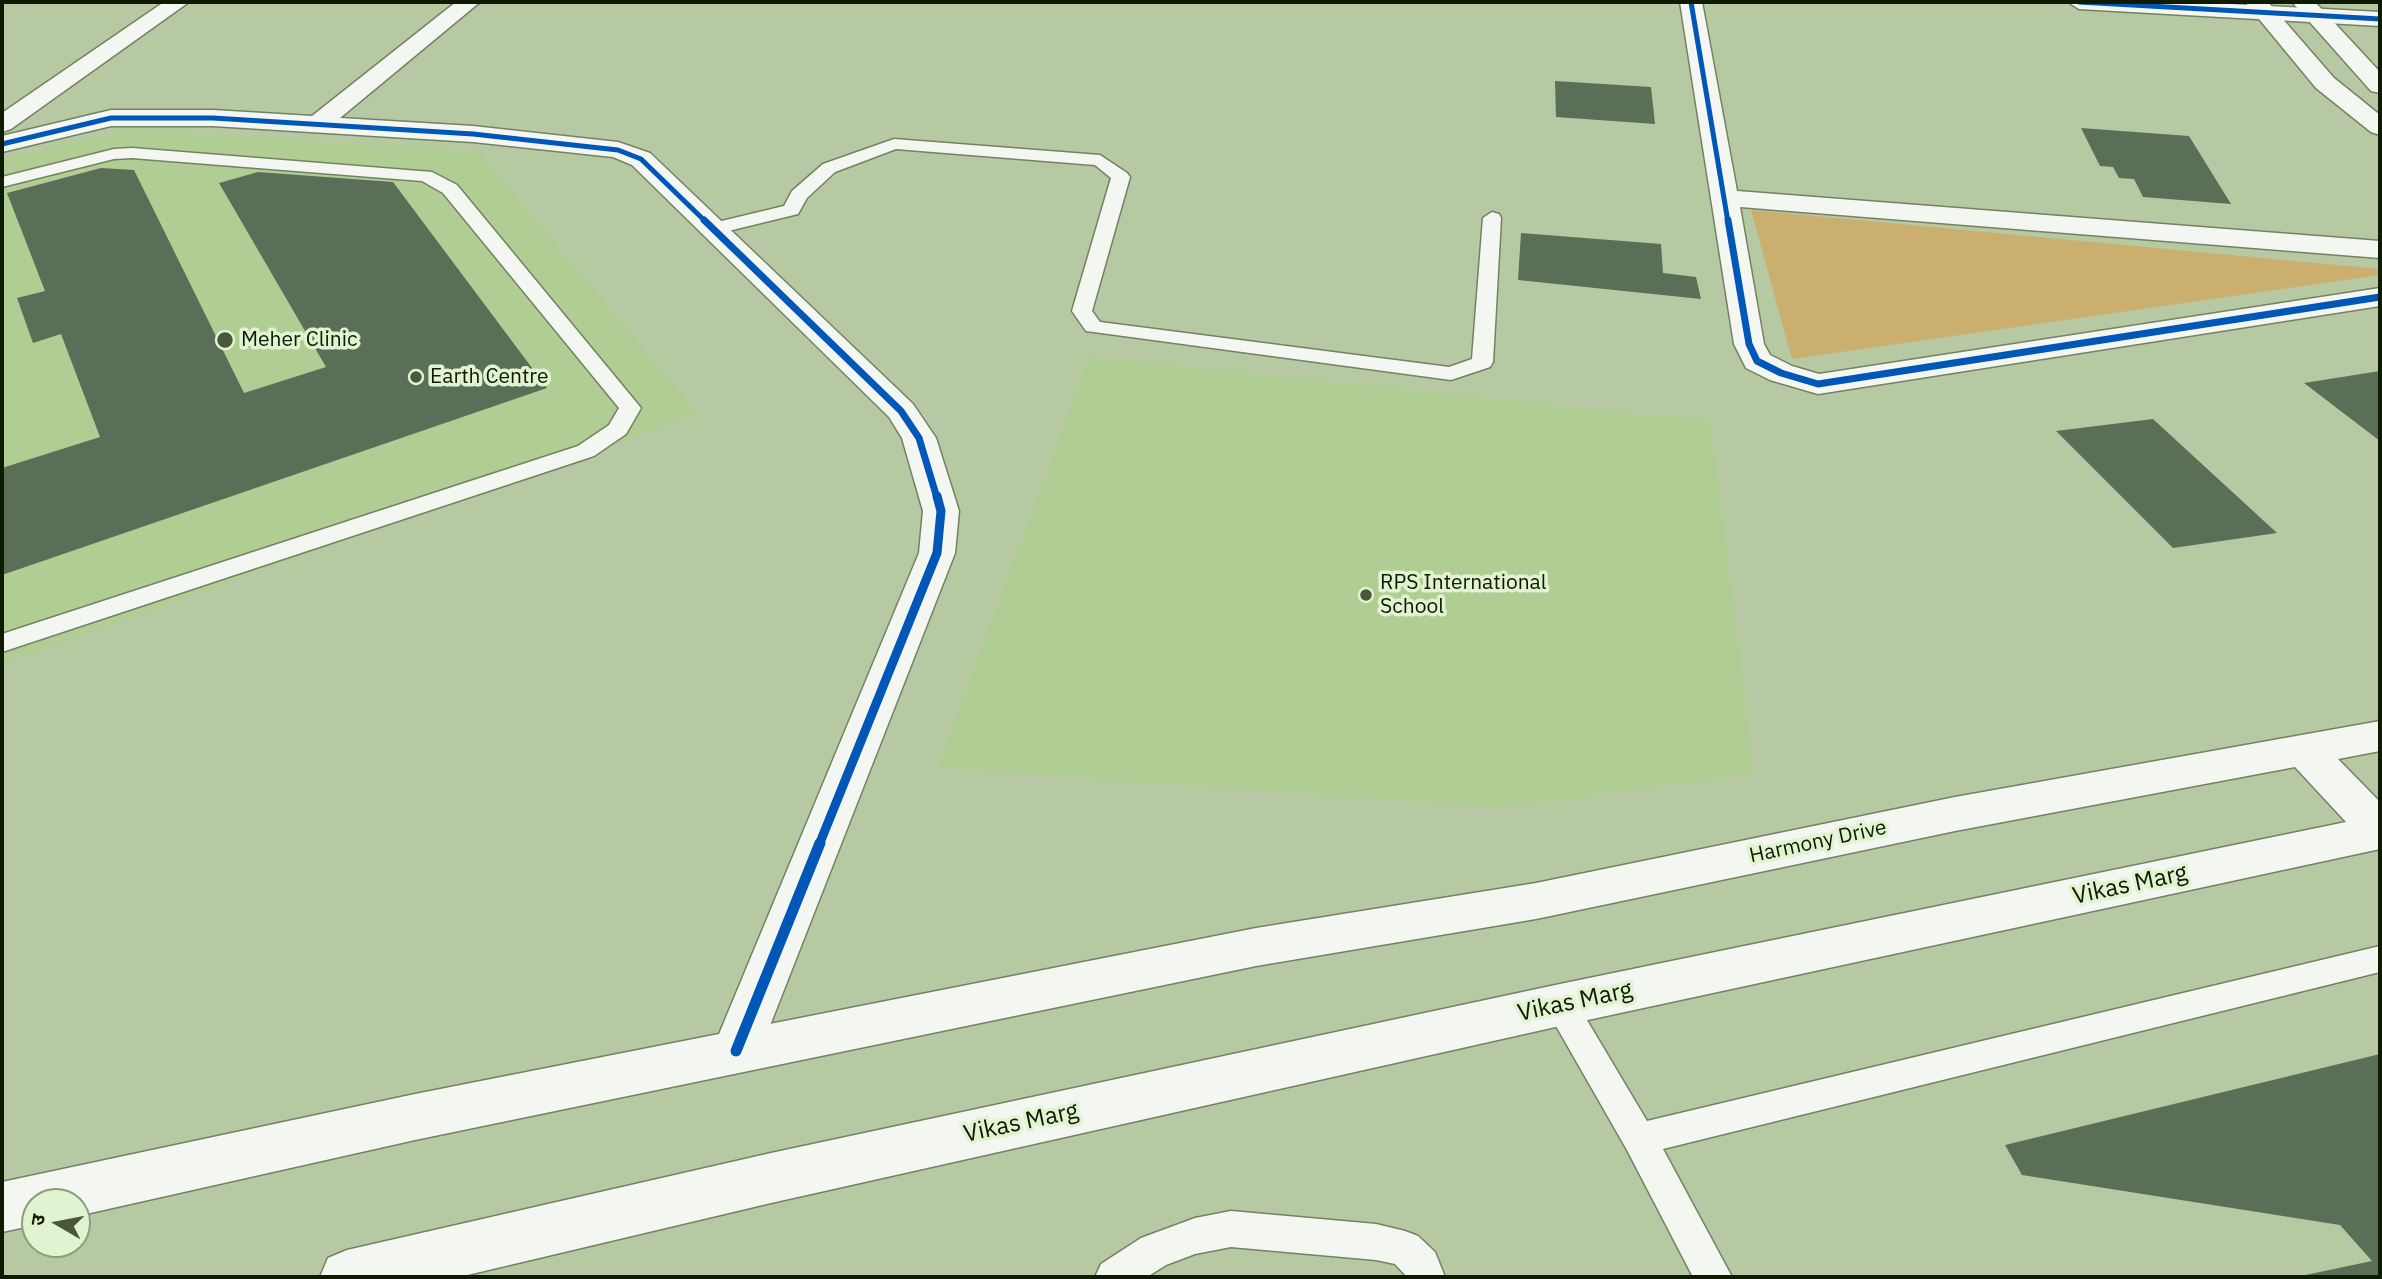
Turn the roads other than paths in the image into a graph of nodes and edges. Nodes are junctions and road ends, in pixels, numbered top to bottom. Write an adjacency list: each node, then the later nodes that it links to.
1 (178, 2): 11 (street)
2 (469, 2): 10 (street)
3 (1691, 2): 15 (street)
4 (2079, 2): 5 (street)
5 (2179, 5): 6 (street)
6 (2260, 7): 7 (street); 12 (street)
7 (2309, 8): 8 (street); 9 (street)
8 (2380, 19)
9 (2380, 86)
10 (319, 123): 13 (street); 17 (street)
11 (2, 124)
12 (2380, 127)
13 (2, 144)
14 (2, 182): 20 (lane)
15 (1724, 198): 18 (street); 19 (street)
16 (1492, 218): 17 (lane)
17 (712, 229): 26 (street)
18 (2380, 249)
19 (2380, 298)
20 (2, 643)
21 (2380, 736): 22 (street, Harmony Drive)
22 (2305, 751): 23 (street); 26 (street, Harmony Drive)
23 (2380, 831): 25 (street, Vikas Marg)
24 (2380, 959): 27 (lane)
25 (1560, 1005): 27 (lane); 29 (street, Vikas Marg)
26 (736, 1051): 28 (street, Harmony Drive)
27 (1639, 1139): 32 (lane)
28 (2, 1207)
29 (347, 1277)
30 (1114, 1277): 31 (lane)
31 (1426, 1277)
32 (1713, 1277)

